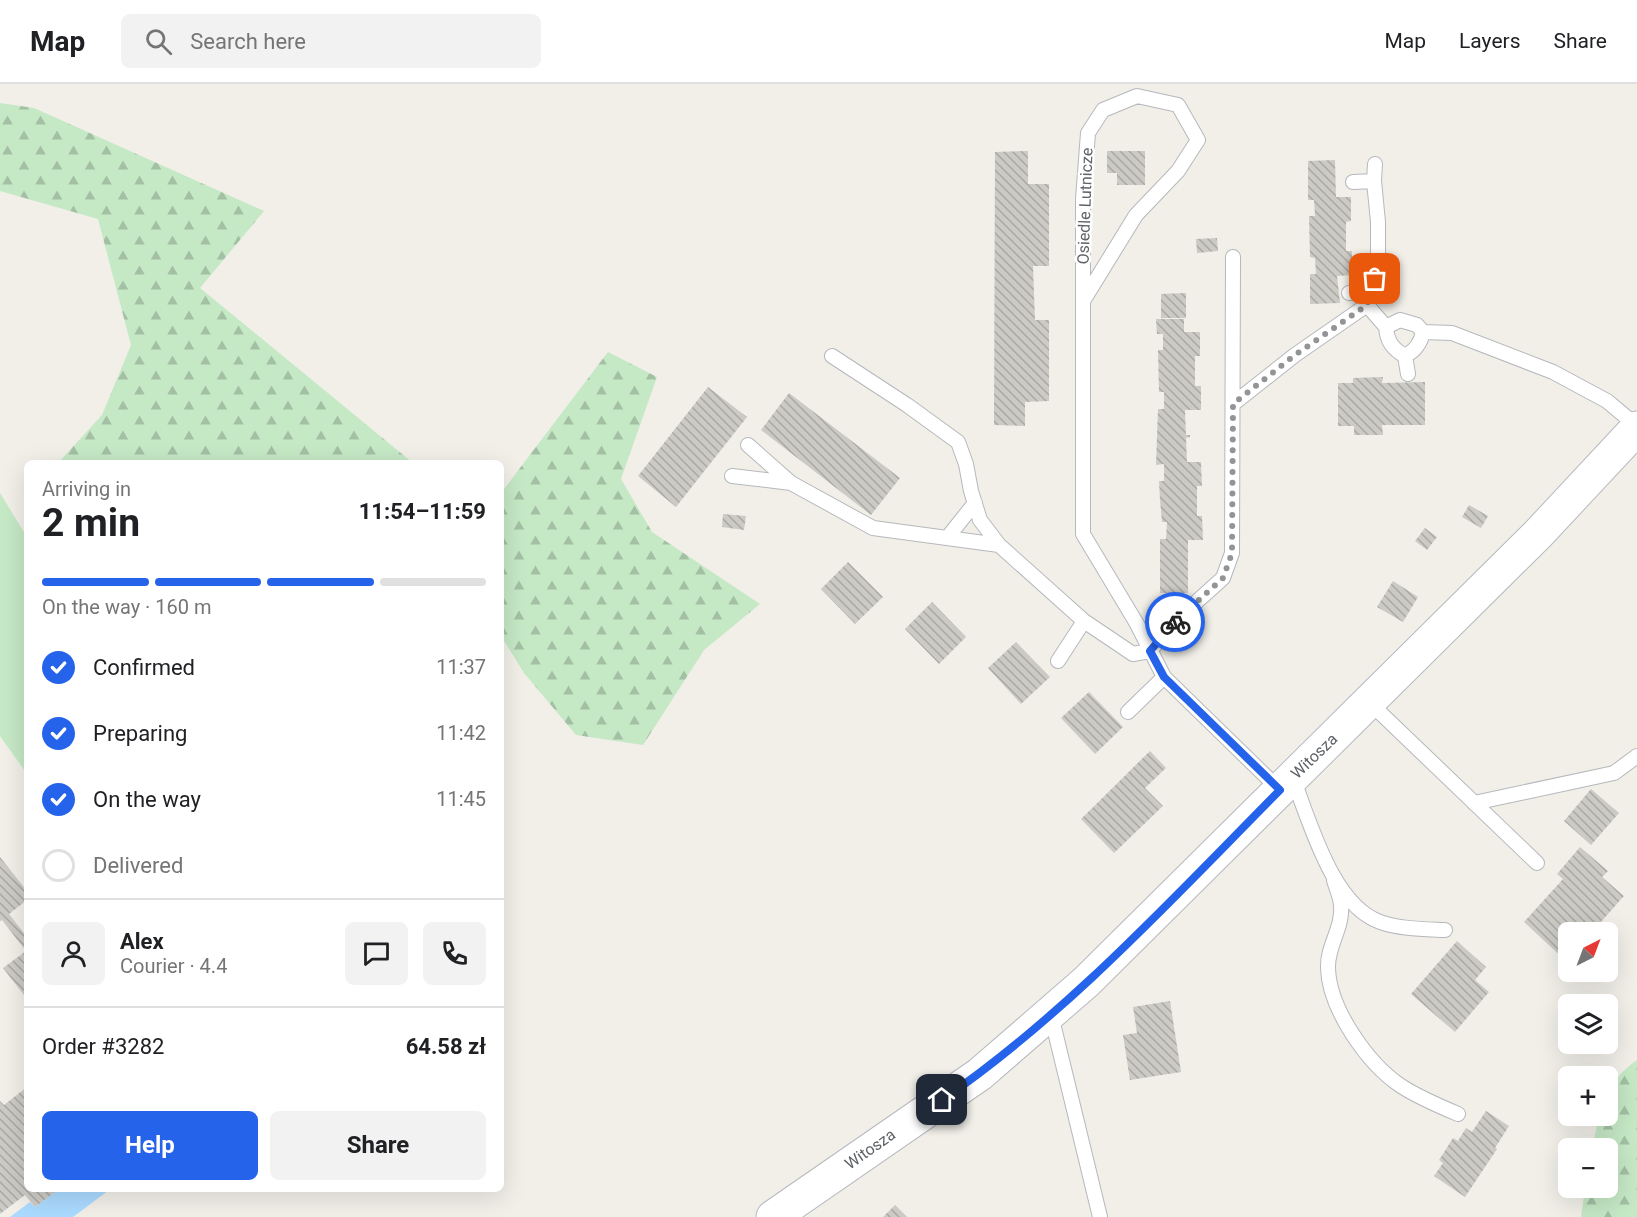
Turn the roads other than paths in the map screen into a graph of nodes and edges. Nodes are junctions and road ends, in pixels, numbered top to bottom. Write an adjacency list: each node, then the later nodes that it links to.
1 (1375, 164): 2 (lane)
2 (1374, 181): 3 (lane); 5 (lane)
3 (1353, 182)
4 (1233, 257): 14 (lane)
5 (1373, 291): 6 (lane); 8 (lane)
6 (1349, 292)
7 (1083, 301): 7 (lane, Osiedle Lutnicze); 23 (lane, Osiedle Lutnicze)
8 (1367, 305): 9 (lane); 14 (lane)
9 (1386, 327): 10 (lane); 12 (lane)
10 (1423, 332): 12 (lane); 15 (lane)
11 (832, 356): 19 (lane)
12 (1405, 356): 13 (lane)
13 (1408, 374)
14 (1233, 404): 23 (lane)
15 (1637, 427): 26 (street, Witosza)
16 (748, 445): 18 (lane)
17 (732, 476): 18 (lane)
18 (791, 483): 20 (lane)
19 (975, 503): 20 (lane); 21 (lane)
20 (947, 538): 21 (lane)
21 (999, 545): 22 (lane)
22 (1084, 621): 23 (lane); 24 (lane)
23 (1150, 651): 25 (lane, Osiedle Lutnicze)
24 (1058, 661)
25 (1164, 677): 27 (lane); 29 (lane, Osiedle Lutnicze)
26 (1369, 702): 29 (street, Witosza); 30 (lane)
27 (1128, 712)
28 (1637, 756): 30 (lane)
29 (1286, 783): 32 (lane); 34 (street, Witosza)
30 (1473, 803): 31 (lane)
31 (1537, 863)
32 (1334, 880): 33 (lane); 35 (lane)
33 (1444, 930)
34 (1051, 1013): 36 (street, Witosza); 37 (lane)
35 (1458, 1114)
36 (773, 1217)
37 (1100, 1217)

